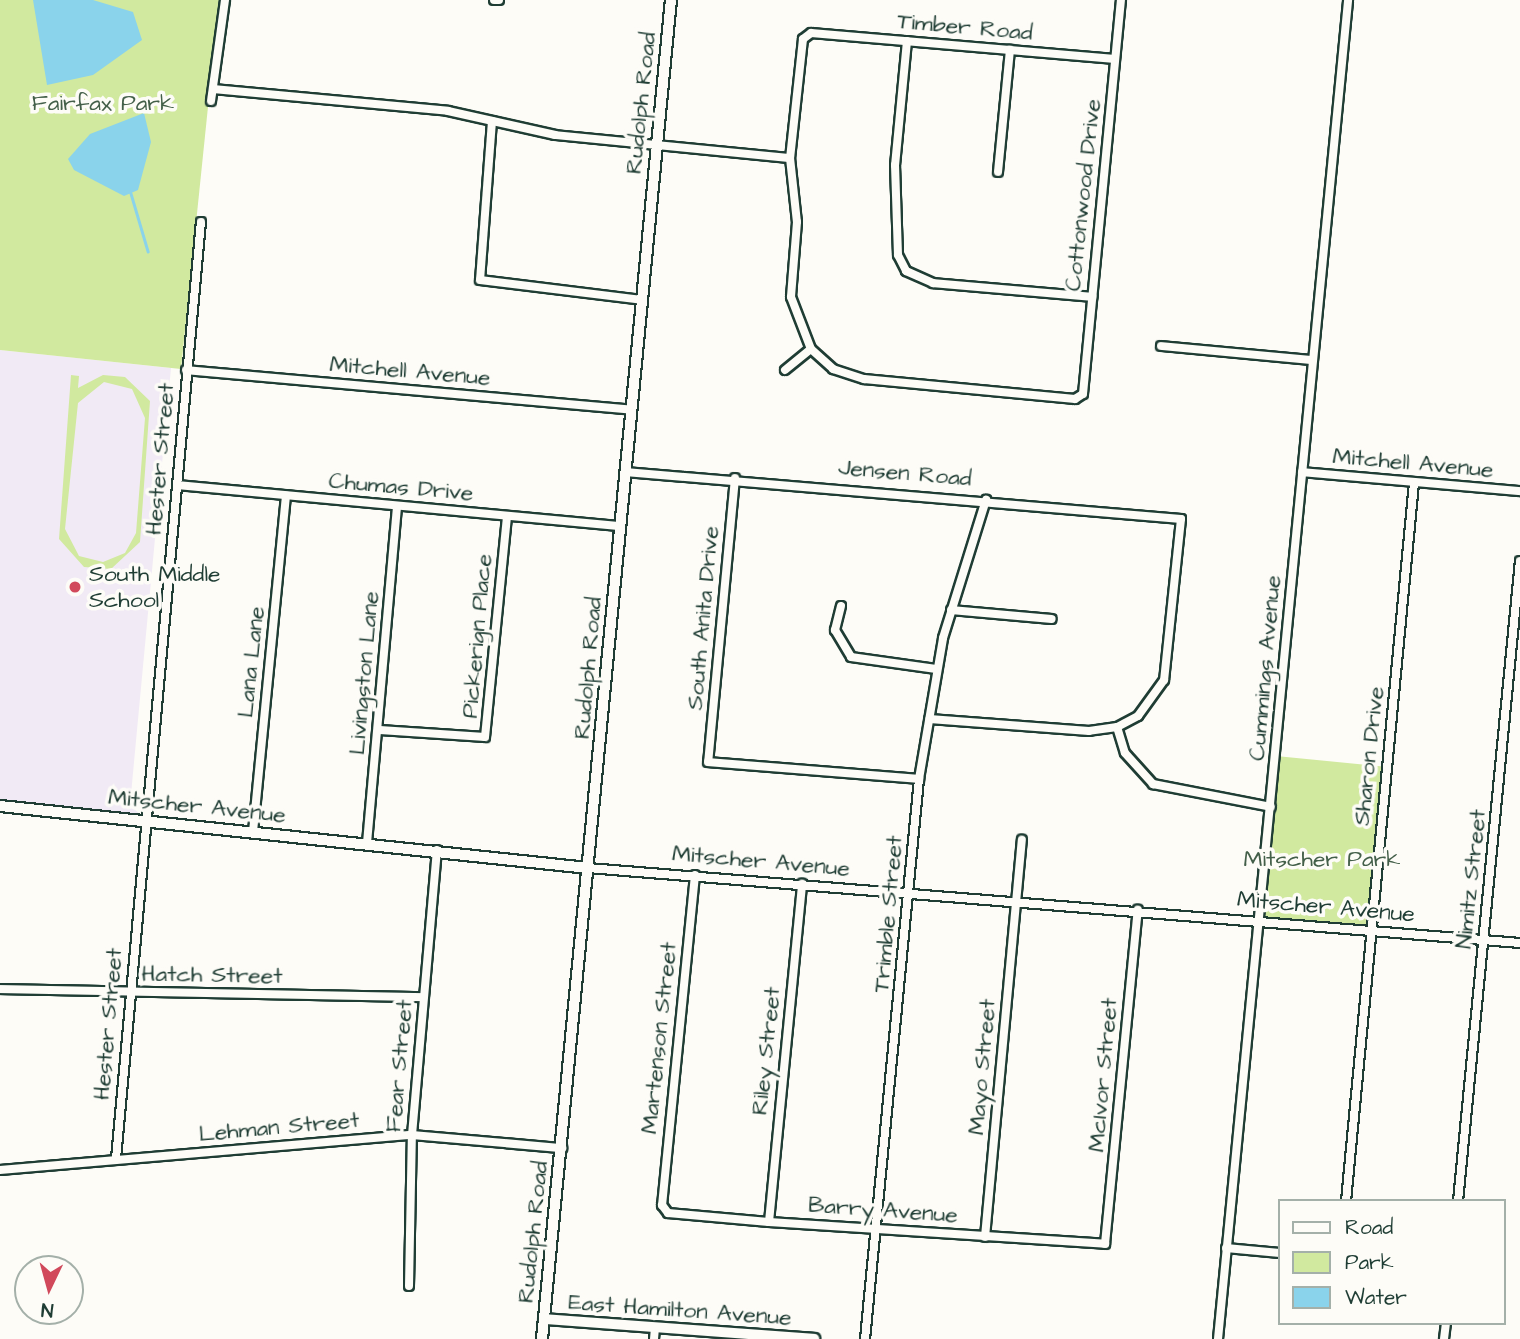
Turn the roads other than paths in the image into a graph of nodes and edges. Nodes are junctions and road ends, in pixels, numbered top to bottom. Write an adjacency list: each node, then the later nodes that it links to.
1 (225, 0): 8 (street)
2 (671, 0): 11 (street, Rudolph Road)
3 (1121, 0): 7 (street, Cottonwood Drive)
4 (1348, 0): 19 (street, Cummings Avenue)
5 (906, 41): 6 (street, Timber Road); 12 (street, Timber Road); 15 (street)
6 (1010, 50): 7 (street, Timber Road); 13 (street)
7 (1115, 59): 15 (street, Cottonwood Drive)
8 (213, 89): 9 (street); 10 (street)
9 (211, 102)
10 (492, 121): 11 (street); 16 (street)
11 (657, 144): 12 (street); 16 (street, Rudolph Road)
12 (790, 158): 18 (street)
13 (998, 172)
14 (201, 222): 20 (street, Hester Street)
15 (1092, 297): 18 (street, Cottonwood Drive)
16 (642, 300): 22 (street, Rudolph Road)
17 (1161, 346): 19 (street)
18 (811, 349): 21 (street)
19 (1312, 360): 24 (street, Cummings Avenue)
20 (187, 370): 22 (street, Mitchell Avenue); 27 (street, Hester Street)
21 (785, 370)
22 (631, 410): 23 (street, Rudolph Road)
23 (625, 471): 25 (street, Jensen Road); 33 (street, Rudolph Road)
24 (1303, 472): 26 (street, Mitchell Avenue); 44 (street, Cummings Avenue)
25 (735, 478): 30 (street, Jensen Road); 42 (street, South Anita Drive)
26 (1414, 483): 28 (street, Mitchell Avenue); 57 (street, Sharon Drive)
27 (177, 485): 29 (street, Chumas Drive); 45 (street, Hester Street)
28 (1520, 491)
29 (286, 496): 31 (street, Chumas Drive); 46 (street, Lana Lane)
30 (986, 500): 36 (street, Trimble Street); 40 (street, Jensen Road)
31 (397, 506): 32 (street, Chumas Drive); 41 (street, Livingston Lane)
32 (508, 517): 33 (street, Chumas Drive); 41 (street, Pickerign Place)
33 (621, 526): 50 (street, Rudolph Road)
34 (1520, 561): 58 (street, Nimitz Street)
35 (841, 606): 38 (street)
36 (951, 610): 37 (street); 38 (street, Trimble Street)
37 (1052, 619)
38 (936, 669): 39 (street, Trimble Street)
39 (929, 719): 40 (street); 42 (street, Trimble Street)
40 (1117, 727): 44 (street)
41 (380, 730): 48 (street, Livingston Lane)
42 (919, 779): 53 (street, Trimble Street)
43 (0, 806): 45 (street, Mitscher Avenue)
44 (1271, 807): 56 (street, Cummings Avenue)
45 (146, 820): 46 (street, Mitscher Avenue); 61 (street, Hester Street)
46 (253, 832): 48 (street, Mitscher Avenue)
47 (1022, 840): 54 (street, Mayo Street)
48 (368, 843): 49 (street, Mitscher Avenue)
49 (437, 850): 50 (street, Mitscher Avenue); 62 (street, Fear Street)
50 (588, 868): 51 (street, Mitscher Avenue); 64 (street, Rudolph Road)
51 (695, 875): 52 (street, Mitscher Avenue); 69 (street, Martenson Street)
52 (802, 884): 53 (street, Mitscher Avenue); 70 (street, Riley Street)
53 (910, 893): 54 (street, Mitscher Avenue); 71 (street, Trimble Street)
54 (1017, 901): 55 (street, Mitscher Avenue); 72 (street, Mayo Street)
55 (1138, 910): 56 (street, Mitscher Avenue); 73 (street, McIvor Street)
56 (1258, 921): 57 (street, Mitscher Avenue); 74 (street, Cummings Avenue)
57 (1371, 930): 58 (street, Mitscher Avenue); 67 (street, Sharon Drive)
58 (1484, 940): 59 (street, Mitscher Avenue); 68 (street, Nimitz Street)
59 (1520, 943)
60 (0, 989): 61 (street, Hatch Street)
61 (130, 992): 62 (street, Hatch Street); 65 (street, Hester Street)
62 (423, 998): 63 (street, Fear Street)
63 (412, 1135): 64 (street, Lehman Street); 65 (street, Lehman Street); 76 (street, Fear Street)
64 (562, 1148): 77 (street, Rudolph Road)
65 (116, 1159): 66 (street, Lehman Street)
66 (0, 1170)
67 (1346, 1199)
68 (1458, 1199)
69 (662, 1205): 70 (street, Barry Avenue)
70 (769, 1222): 71 (street, Barry Avenue)
71 (878, 1229): 72 (street, Barry Avenue); 82 (street, Trimble Street)
72 (985, 1237): 73 (street, Barry Avenue)
73 (1105, 1244)
74 (1226, 1248): 75 (street); 83 (street, Cummings Avenue)
75 (1278, 1253)
76 (409, 1286)
77 (544, 1319): 78 (street, East Hamilton Avenue); 79 (street, Rudolph Road)
78 (655, 1327): 80 (street); 81 (street, East Hamilton Avenue)
79 (542, 1339)
80 (654, 1339)
81 (814, 1339)
82 (865, 1339)
83 (1218, 1339)

